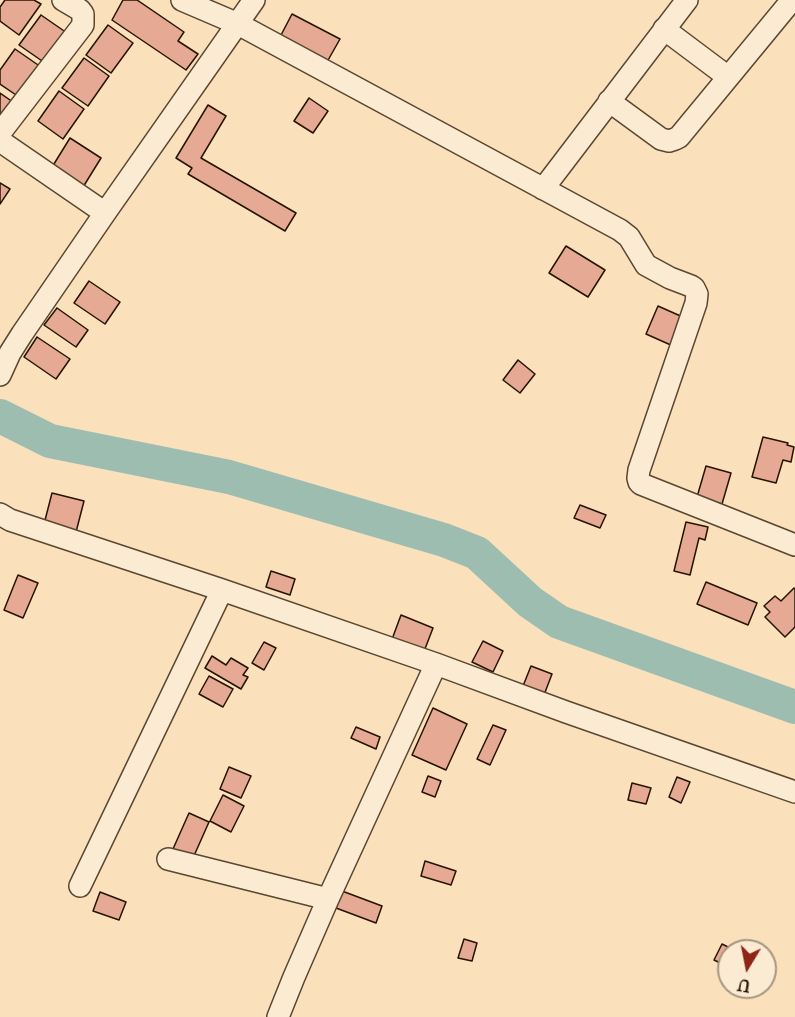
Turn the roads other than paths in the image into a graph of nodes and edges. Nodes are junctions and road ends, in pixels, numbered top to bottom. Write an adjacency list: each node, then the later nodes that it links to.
1 (63, 0): 10 (street)
2 (182, 0): 6 (street)
3 (255, 0): 6 (street)
4 (687, 0): 7 (street)
5 (785, 2): 8 (street)
6 (238, 24): 12 (street); 13 (street)
7 (664, 29): 8 (street); 9 (street)
8 (728, 77): 9 (street)
9 (609, 101): 12 (street)
10 (0, 132)
11 (0, 141): 13 (street)
12 (543, 189): 16 (street)
13 (105, 213): 14 (street)
14 (0, 375)
15 (0, 514): 17 (street)
16 (795, 544)
17 (222, 590): 18 (street); 21 (street)
18 (436, 664): 19 (street); 22 (street)
19 (795, 792)
20 (168, 859): 22 (street)
21 (80, 886)
22 (328, 899): 23 (street)
23 (278, 1017)

